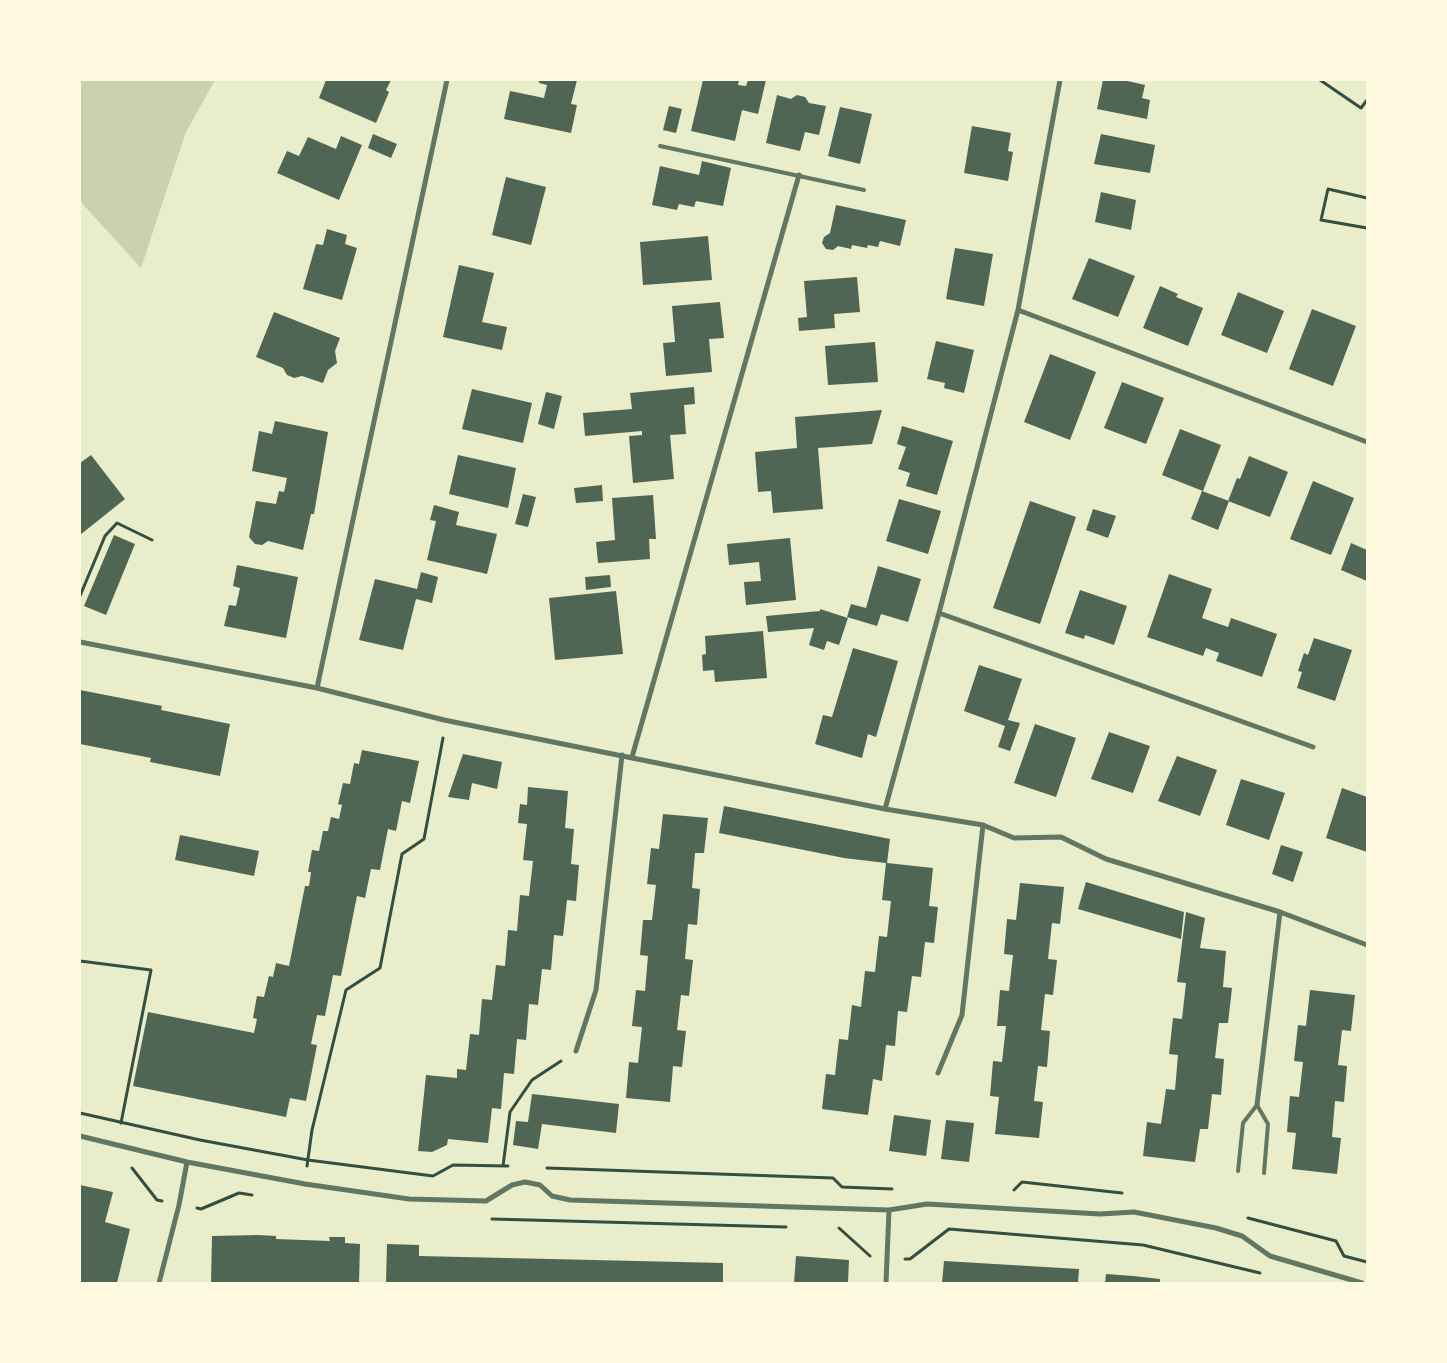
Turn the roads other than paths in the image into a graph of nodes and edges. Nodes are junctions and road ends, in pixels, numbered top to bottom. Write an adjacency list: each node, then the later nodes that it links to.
1 (447, 80): 10 (street)
2 (1060, 80): 6 (street)
3 (660, 146): 4 (lane)
4 (799, 175): 5 (lane); 13 (street)
5 (864, 190)
6 (1018, 310): 7 (street); 8 (street)
7 (1367, 442)
8 (939, 613): 11 (street); 14 (street)
9 (80, 642): 10 (street)
10 (317, 688): 12 (street)
11 (1313, 748)
12 (622, 755): 13 (street); 18 (street)
13 (632, 757): 14 (street)
14 (885, 809): 15 (street)
15 (983, 825): 16 (street); 19 (street)
16 (1280, 912): 17 (street); 20 (street)
17 (1367, 945)
18 (576, 1051)
19 (938, 1073)
20 (1257, 1105): 23 (lane); 24 (lane)
21 (80, 1136): 22 (street)
22 (187, 1162): 25 (street); 26 (street)
23 (1238, 1171)
24 (1264, 1173)
25 (889, 1210): 27 (street); 28 (street)
26 (158, 1283)
27 (886, 1283)
28 (1362, 1283)

